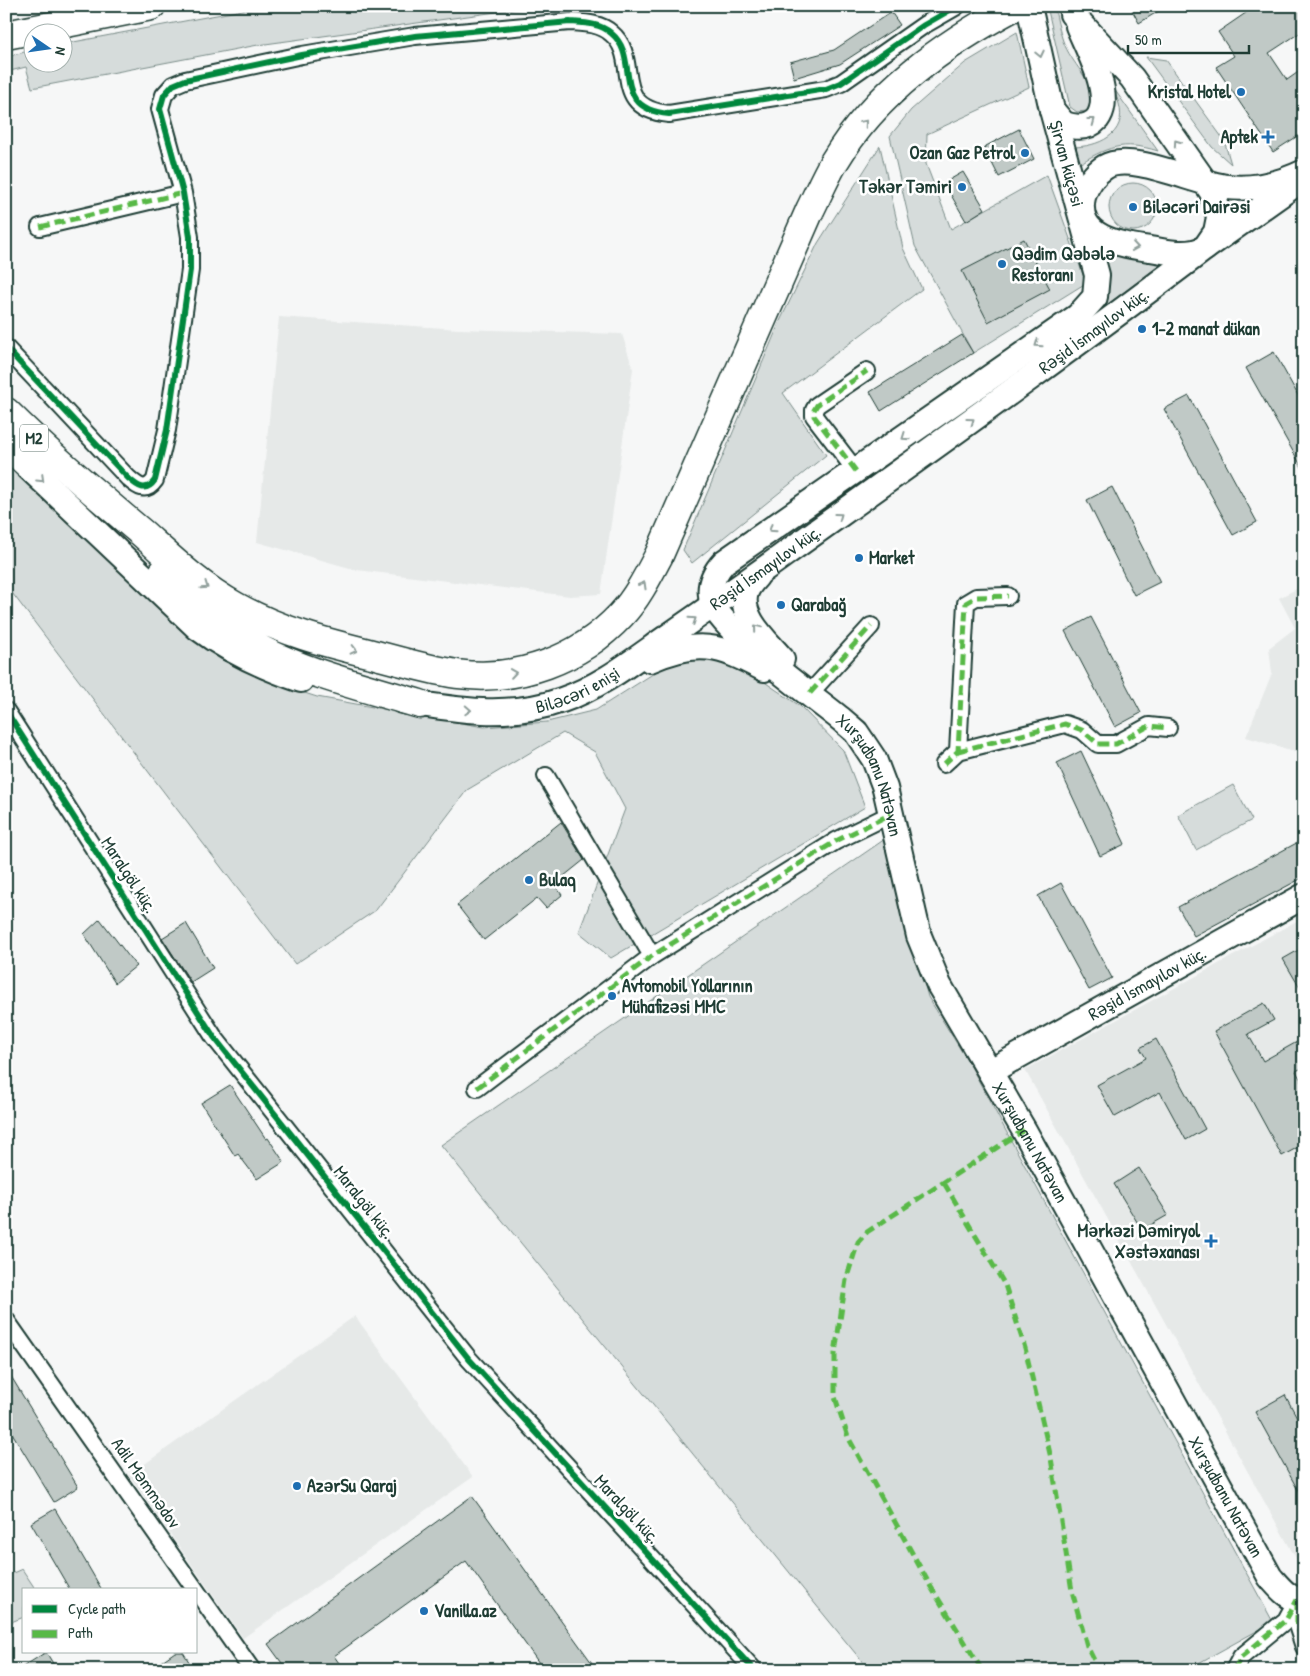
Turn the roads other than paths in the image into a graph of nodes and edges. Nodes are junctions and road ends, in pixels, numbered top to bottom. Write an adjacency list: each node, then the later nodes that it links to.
1 (151, 6): 6 (highway)
2 (957, 6): 11 (street)
3 (1015, 6): 20 (highway, one-way to 3)
4 (1029, 6): 7 (main road, Şirvan küçəsi, one-way to 7)
5 (1071, 10): 7 (main road, one-way to 5); 10 (main road, one-way to 5)
6 (6, 35)
7 (1052, 110): 12 (main road, Şirvan küçəsi)
8 (1304, 172): 10 (main road)
9 (1304, 178): 14 (main road, Rəşid İsmayılov küç.)
10 (1206, 183): 12 (main road); 14 (main road)
11 (183, 193): 13 (street); 16 (street)
12 (1082, 214): 14 (main road, one-way to 14); 15 (main road, Şirvan küçəsi)
13 (40, 227)
14 (1205, 248): 22 (main road, Rəşid İsmayılov küç., one-way to 14)
15 (1078, 316): 21 (main road, Rəşid İsmayılov küç., one-way to 21)
16 (6, 348)
17 (867, 371): 21 (street)
18 (6, 412): 20 (highway, M2)
19 (6, 446): 28 (main road, Biləcəri enişi, one-way to 28)
20 (61, 464): 28 (highway)
21 (856, 471): 24 (main road, Rəşid İsmayılov küç., one-way to 24)
22 (759, 573): 24 (main road, Rəşid İsmayılov küç.); 27 (main road, one-way to 22)
23 (1008, 596): 31 (street)
24 (714, 606): 26 (main road, Biləcəri enişi, one-way to 24); 27 (main road)
25 (870, 626): 27 (street)
26 (608, 678): 27 (main road); 28 (main road, Biləcəri enişi, one-way to 26)
27 (810, 693): 34 (main road, Xurşudbanu Natəvan)
28 (420, 704)
29 (6, 711): 45 (street, Maralgöl küç.)
30 (1168, 728): 31 (street)
31 (958, 752): 32 (street)
32 (944, 764)
33 (546, 776): 36 (street)
34 (891, 814): 36 (street); 37 (main road, Xurşudbanu Natəvan)
35 (1304, 896): 37 (main road, Rəşid İsmayılov küç.)
36 (652, 956): 38 (street)
37 (991, 1071): 42 (main road, Xurşudbanu Natəvan)
38 (477, 1088)
39 (6, 1320): 40 (street, Adil Məmmədov)
40 (194, 1588)
41 (198, 1593): 44 (street, Adil Məmmədov)
42 (1300, 1600): 43 (street); 46 (street)
43 (1304, 1647)
44 (252, 1670)
45 (754, 1670)
46 (1234, 1670)

